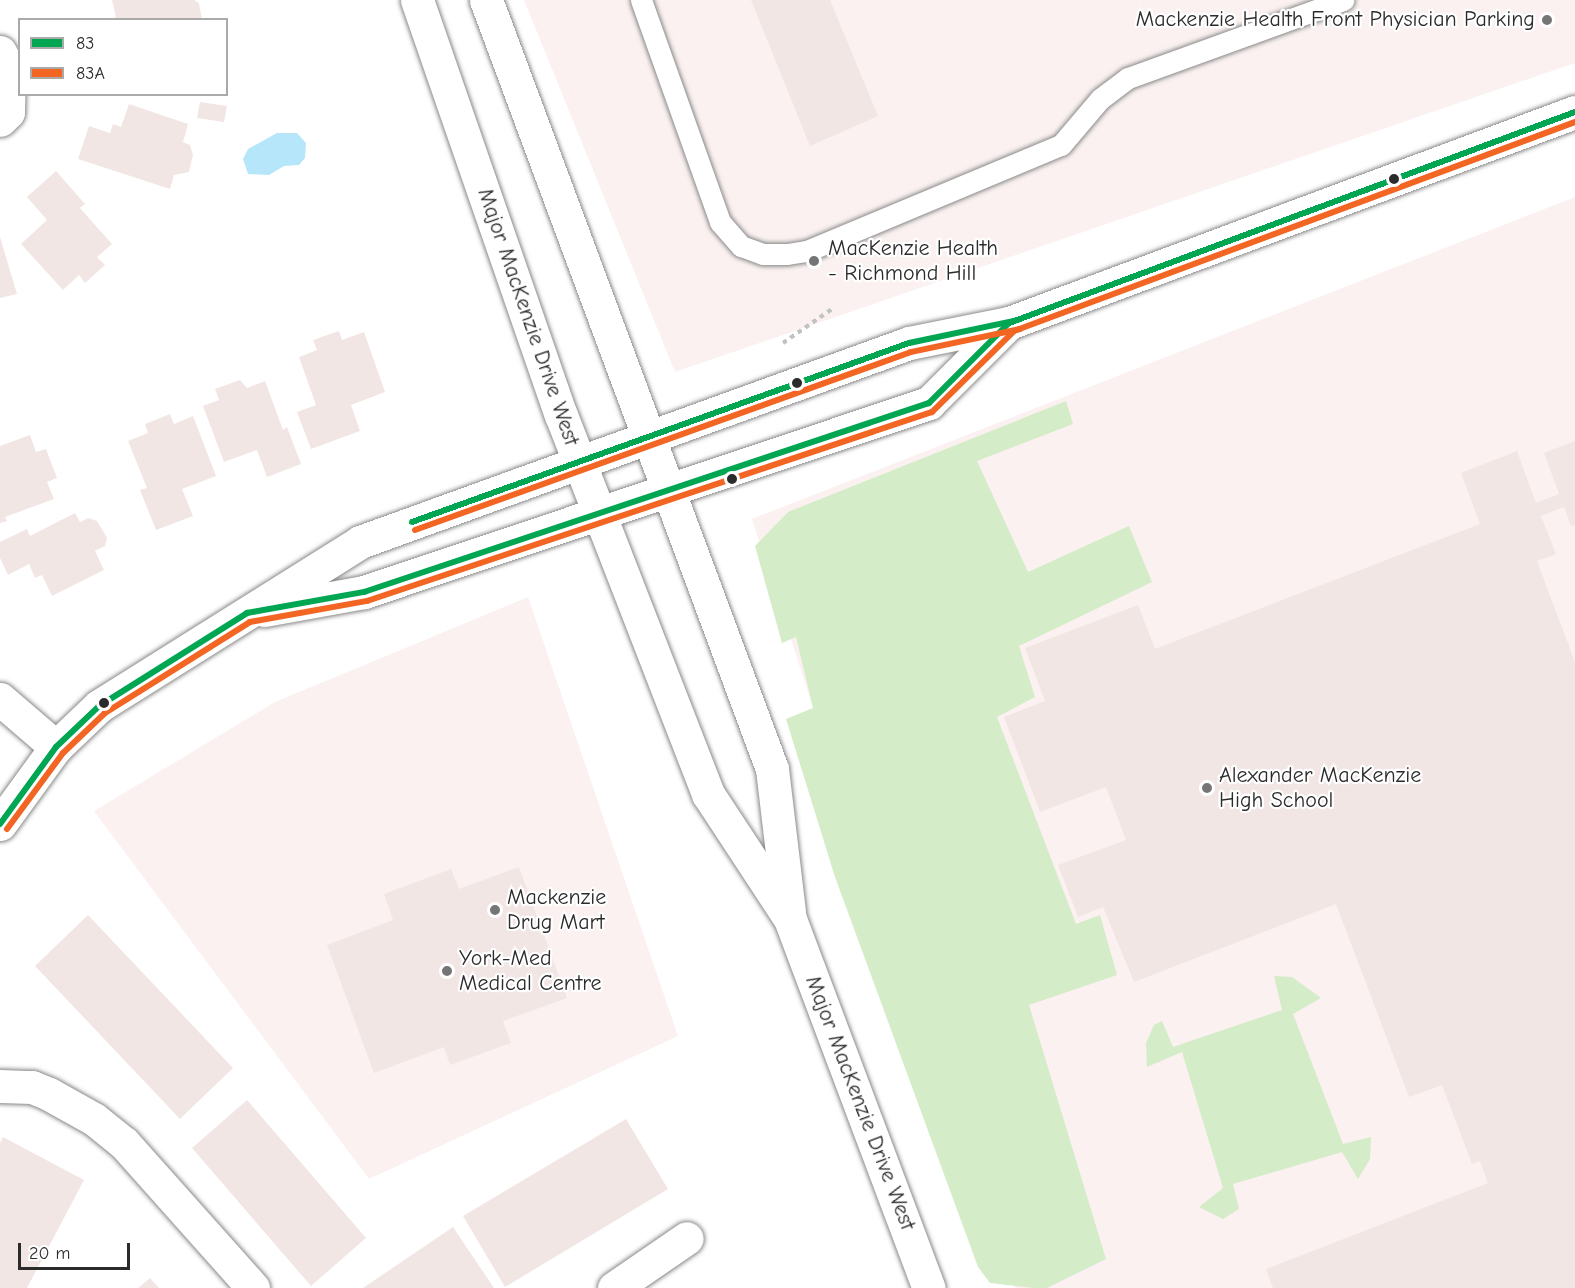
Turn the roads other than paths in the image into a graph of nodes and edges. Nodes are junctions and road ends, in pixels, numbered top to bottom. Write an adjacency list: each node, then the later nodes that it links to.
1 (417, 0): 10 (street, Major MacKenzie Drive West)
2 (486, 0): 9 (street, Major MacKenzie Drive West)
3 (641, 0): 4 (lane)
4 (1343, 0)
5 (0, 52): 7 (street)
6 (1575, 112): 8 (street)
7 (0, 120)
8 (1009, 323): 9 (street); 11 (street)
9 (648, 438): 10 (street); 11 (street, Major MacKenzie Drive West)
10 (579, 460): 12 (street, Major MacKenzie Drive West); 13 (street)
11 (669, 493): 12 (street); 17 (street, Major MacKenzie Drive West)
12 (598, 512): 13 (street); 17 (street, Major MacKenzie Drive West)
13 (247, 613): 15 (street)
14 (0, 699): 15 (street)
15 (56, 747): 16 (street)
16 (0, 824)
17 (790, 919): 22 (street, Major MacKenzie Drive West)
18 (0, 1086): 20 (street)
19 (687, 1238): 21 (street)
20 (254, 1288)
21 (615, 1288)
22 (929, 1288)

